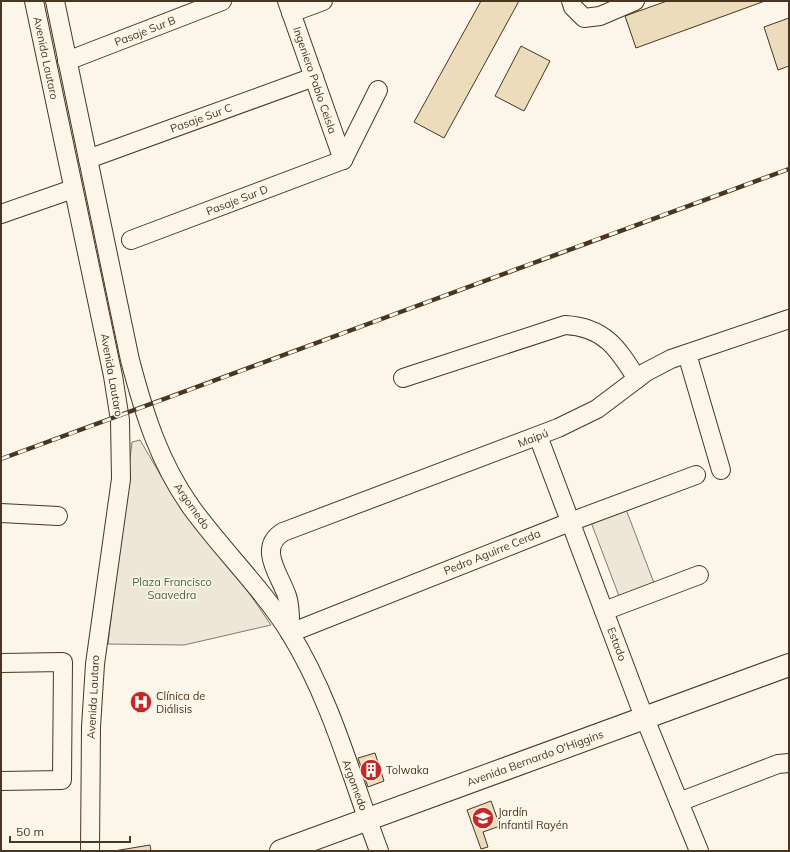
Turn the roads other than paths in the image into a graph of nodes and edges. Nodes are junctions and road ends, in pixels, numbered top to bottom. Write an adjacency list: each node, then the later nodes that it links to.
1 (34, 1): 13 (street, Avenida Lautaro)
2 (55, 1): 8 (street, Avenida Lautaro)
3 (222, 1): 8 (street, Pasaje Sur B)
4 (323, 1): 7 (street)
5 (571, 1): 6 (street)
6 (635, 1)
7 (289, 7): 9 (street, Ingeniero Pablo Ceisla)
8 (67, 61): 11 (street, Avenida Lautaro)
9 (314, 77): 11 (street, Pasaje Sur C); 12 (street, Ingeniero Pablo Ceisla)
10 (378, 90): 12 (street)
11 (88, 159): 18 (street, Avenida Lautaro)
12 (343, 160): 15 (street, Pasaje Sur D)
13 (73, 189): 14 (street); 38 (street, Avenida Lautaro)
14 (1, 214)
15 (130, 240)
16 (789, 319): 17 (street, Maipú)
17 (687, 354): 20 (street, Maipú); 22 (street)
18 (130, 360): 30 (street, Argomedo)
19 (403, 378): 20 (street)
20 (637, 379): 21 (street, Maipú)
21 (538, 436): 26 (street, Estado); 27 (street, Maipú)
22 (721, 470)
23 (696, 475): 26 (street, Pedro Aguirre Cerda)
24 (1, 513): 25 (street)
25 (58, 516)
26 (570, 522): 29 (street, Estado); 30 (street, Pedro Aguirre Cerda)
27 (271, 545): 30 (street, Argomedo)
28 (699, 575): 29 (street)
29 (604, 611): 33 (street, Estado)
30 (290, 633): 37 (street, Argomedo)
31 (1, 663): 35 (street)
32 (789, 665): 33 (main road, Avenida Bernardo O'Higgins)
33 (644, 718): 36 (street, Estado); 37 (main road, Avenida Bernardo O'Higgins)
34 (789, 763): 36 (street)
35 (1, 781)
36 (679, 802): 41 (street, Estado)
37 (367, 819): 39 (main road, Avenida Bernardo O'Higgins); 40 (street, Argomedo)
38 (90, 851)
39 (281, 851)
40 (379, 851)
41 (699, 851)

